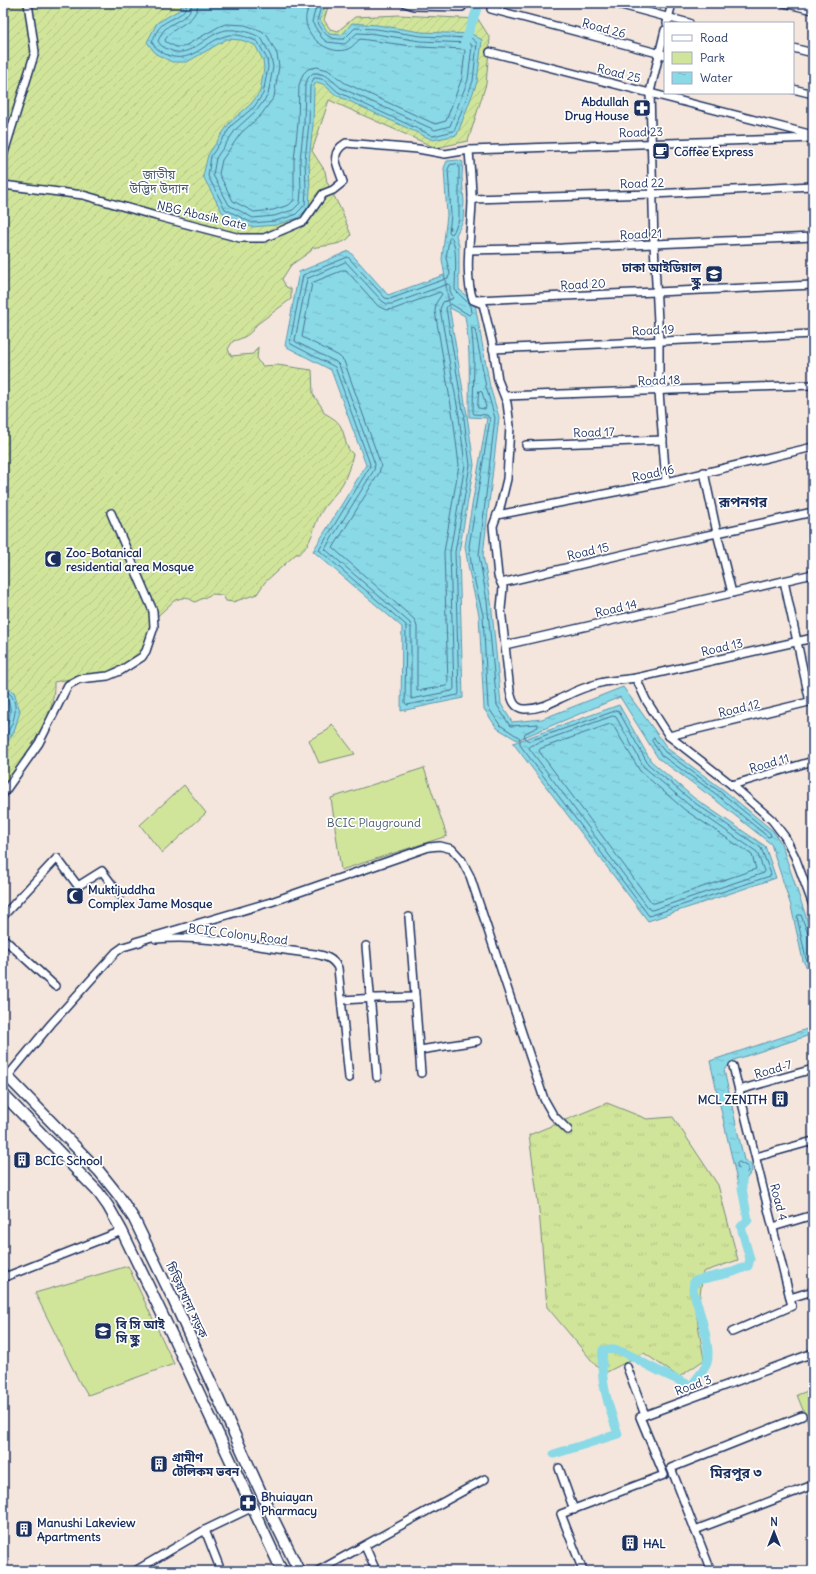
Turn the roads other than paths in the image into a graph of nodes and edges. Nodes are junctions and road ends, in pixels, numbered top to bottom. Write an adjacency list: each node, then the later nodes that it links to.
1 (28, 3): 23 (street)
2 (405, 3): 3 (street)
3 (463, 3)
4 (614, 3): 9 (street)
5 (672, 3): 9 (street)
6 (784, 3): 8 (street)
7 (491, 9): 15 (street, Road 26)
8 (813, 10)
9 (667, 20): 10 (street)
10 (682, 22)
11 (664, 38): 15 (street)
12 (794, 48): 14 (street)
13 (490, 52): 17 (street, Road 25)
14 (813, 53)
15 (662, 54): 17 (street)
16 (794, 89): 18 (street)
17 (650, 92): 19 (street, Road 25); 21 (street)
18 (813, 94)
19 (813, 135)
20 (813, 138): 21 (street, Road 23)
21 (651, 143): 22 (street, Road 23); 27 (street)
22 (469, 150): 26 (street, Road 23); 28 (street)
23 (3, 156)
24 (3, 184): 26 (street, NBG Abasik Gate)
25 (813, 186): 27 (street, Road 22)
26 (333, 190)
27 (653, 194): 28 (street, Road 22); 30 (street)
28 (472, 199): 31 (street)
29 (813, 237): 30 (street, Road 21)
30 (654, 244): 31 (street, Road 21); 33 (street)
31 (469, 250): 34 (street)
32 (813, 285): 33 (street, Road 20)
33 (656, 291): 34 (street, Road 20); 36 (street)
34 (473, 300): 37 (street, Road 13)
35 (813, 334): 36 (street, Road 19)
36 (659, 341): 37 (street, Road 19); 39 (street)
37 (493, 349): 40 (street, Road 13)
38 (813, 385): 39 (street, Road 18)
39 (659, 392): 40 (street, Road 18); 41 (street)
40 (505, 396): 48 (street, Road 13)
41 (663, 440): 42 (street, Road 17); 45 (street)
42 (526, 445)
43 (813, 447): 44 (street, Road 16)
44 (704, 472): 45 (street, Road 16); 49 (street)
45 (666, 482): 48 (street, Road 16)
46 (111, 512): 62 (street)
47 (813, 512): 49 (street)
48 (496, 515): 52 (street, Road 13)
49 (717, 534): 52 (street, Road 15); 53 (street)
50 (813, 574): 51 (street)
51 (784, 581): 53 (street, Road 14); 55 (street)
52 (501, 583): 56 (street, Road 13)
53 (732, 593): 56 (street, Road 14)
54 (813, 638): 55 (street, Road 13)
55 (797, 642): 57 (street, Road 13); 58 (street)
56 (505, 645): 57 (street, Road 13)
57 (636, 678): 59 (street)
58 (811, 702): 59 (street, Road 12)
59 (670, 736): 61 (street)
60 (813, 761): 61 (street, Road 11)
61 (732, 785): 64 (street)
62 (3, 794)
63 (813, 881): 64 (street)
64 (805, 883): 66 (street)
65 (120, 895): 67 (street)
66 (813, 904)
67 (3, 916)
68 (409, 917): 73 (street)
69 (3, 938): 72 (street)
70 (135, 942): 75 (street, BCIC Colony Road); 82 (street, BCIC Colony Road); 86 (street)
71 (366, 946): 74 (street)
72 (56, 986)
73 (415, 997): 74 (street); 77 (street)
74 (370, 998): 75 (street); 81 (street)
75 (342, 1000): 83 (street, BCIC Colony Road)
76 (477, 1041): 77 (street)
77 (420, 1050): 80 (street)
78 (733, 1066): 84 (street, Road 4)
79 (813, 1069): 84 (street, Road-7)
80 (421, 1073)
81 (377, 1076)
82 (4, 1077): 90 (main road, চিড়িয়াখানা সড়ক)
83 (349, 1078)
84 (739, 1090): 88 (street, Road 4)
85 (3, 1094): 92 (main road)
86 (568, 1130)
87 (813, 1140): 88 (street)
88 (756, 1157): 91 (street, Road 4)
89 (813, 1215): 91 (street)
90 (136, 1225): 92 (main road); 112 (main road, চিড়িয়াখানা সড়ক)
91 (773, 1226): 95 (street, Road 4)
92 (122, 1231): 93 (street); 104 (main road)
93 (3, 1272)
94 (813, 1291): 95 (street)
95 (790, 1298): 96 (street)
96 (732, 1332)
97 (813, 1353): 99 (street, Road 3)
98 (627, 1368): 99 (street)
99 (645, 1415): 105 (street)
100 (802, 1416): 107 (street)
101 (559, 1468): 105 (street)
102 (485, 1479): 108 (street)
103 (813, 1485): 107 (street)
104 (253, 1507): 106 (street); 111 (main road)
105 (574, 1510): 115 (street)
106 (205, 1530): 109 (street); 110 (street)
107 (695, 1530): 116 (street)
108 (365, 1546): 113 (street); 114 (street)
109 (135, 1571)
110 (222, 1571)
111 (282, 1571)
112 (299, 1571)
113 (318, 1571)
114 (376, 1571)
115 (583, 1571)
116 (711, 1571)

